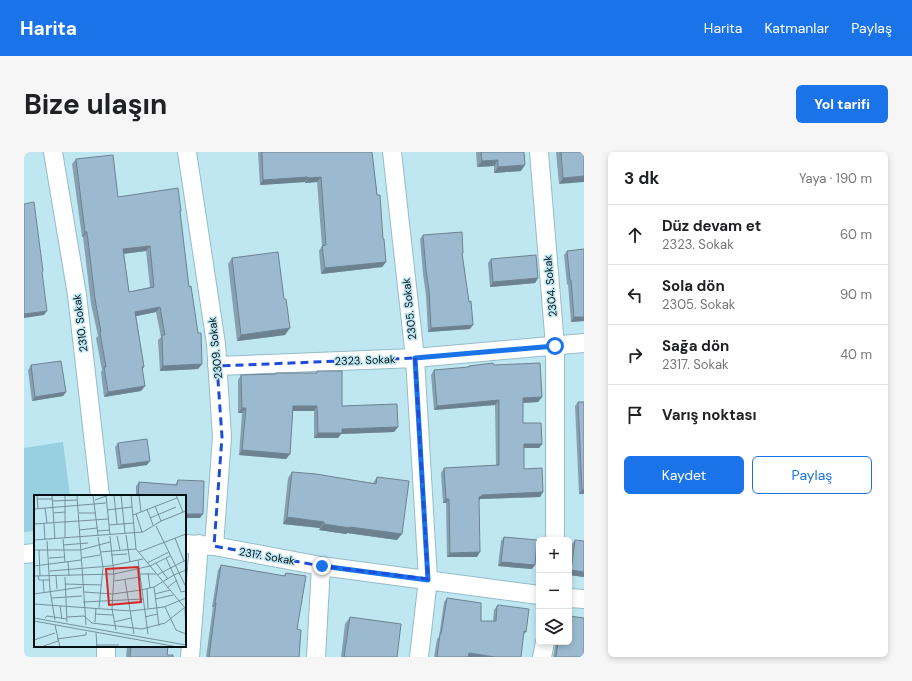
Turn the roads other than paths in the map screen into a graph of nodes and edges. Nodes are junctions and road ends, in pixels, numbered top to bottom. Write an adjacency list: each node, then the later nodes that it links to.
1 (53, 152): 9 (street, 2310. Sokak)
2 (187, 152): 8 (street, 2309. Sokak)
3 (392, 152): 7 (street, 2305. Sokak)
4 (539, 152): 6 (street, 2304. Sokak)
5 (584, 343): 6 (street, 2323. Sokak)
6 (555, 346): 7 (street, 2323. Sokak); 10 (street, 2304. Sokak)
7 (415, 358): 8 (street, 2323. Sokak); 15 (street, 2305. Sokak)
8 (217, 366): 11 (street, 2309. Sokak)
9 (100, 495)
10 (555, 537)
11 (199, 545): 14 (street, 2317. Sokak); 20 (street, 2309. Sokak)
12 (34, 553): 13 (street)
13 (24, 554)
14 (322, 566): 15 (street, 2317. Sokak); 21 (street)
15 (428, 580): 16 (street, 2317. Sokak); 22 (street, 2305. Sokak)
16 (536, 595)
17 (572, 598): 18 (street)
18 (584, 599)
19 (544, 645): 23 (street)
20 (190, 657)
21 (316, 657)
22 (419, 657)
23 (542, 657)

